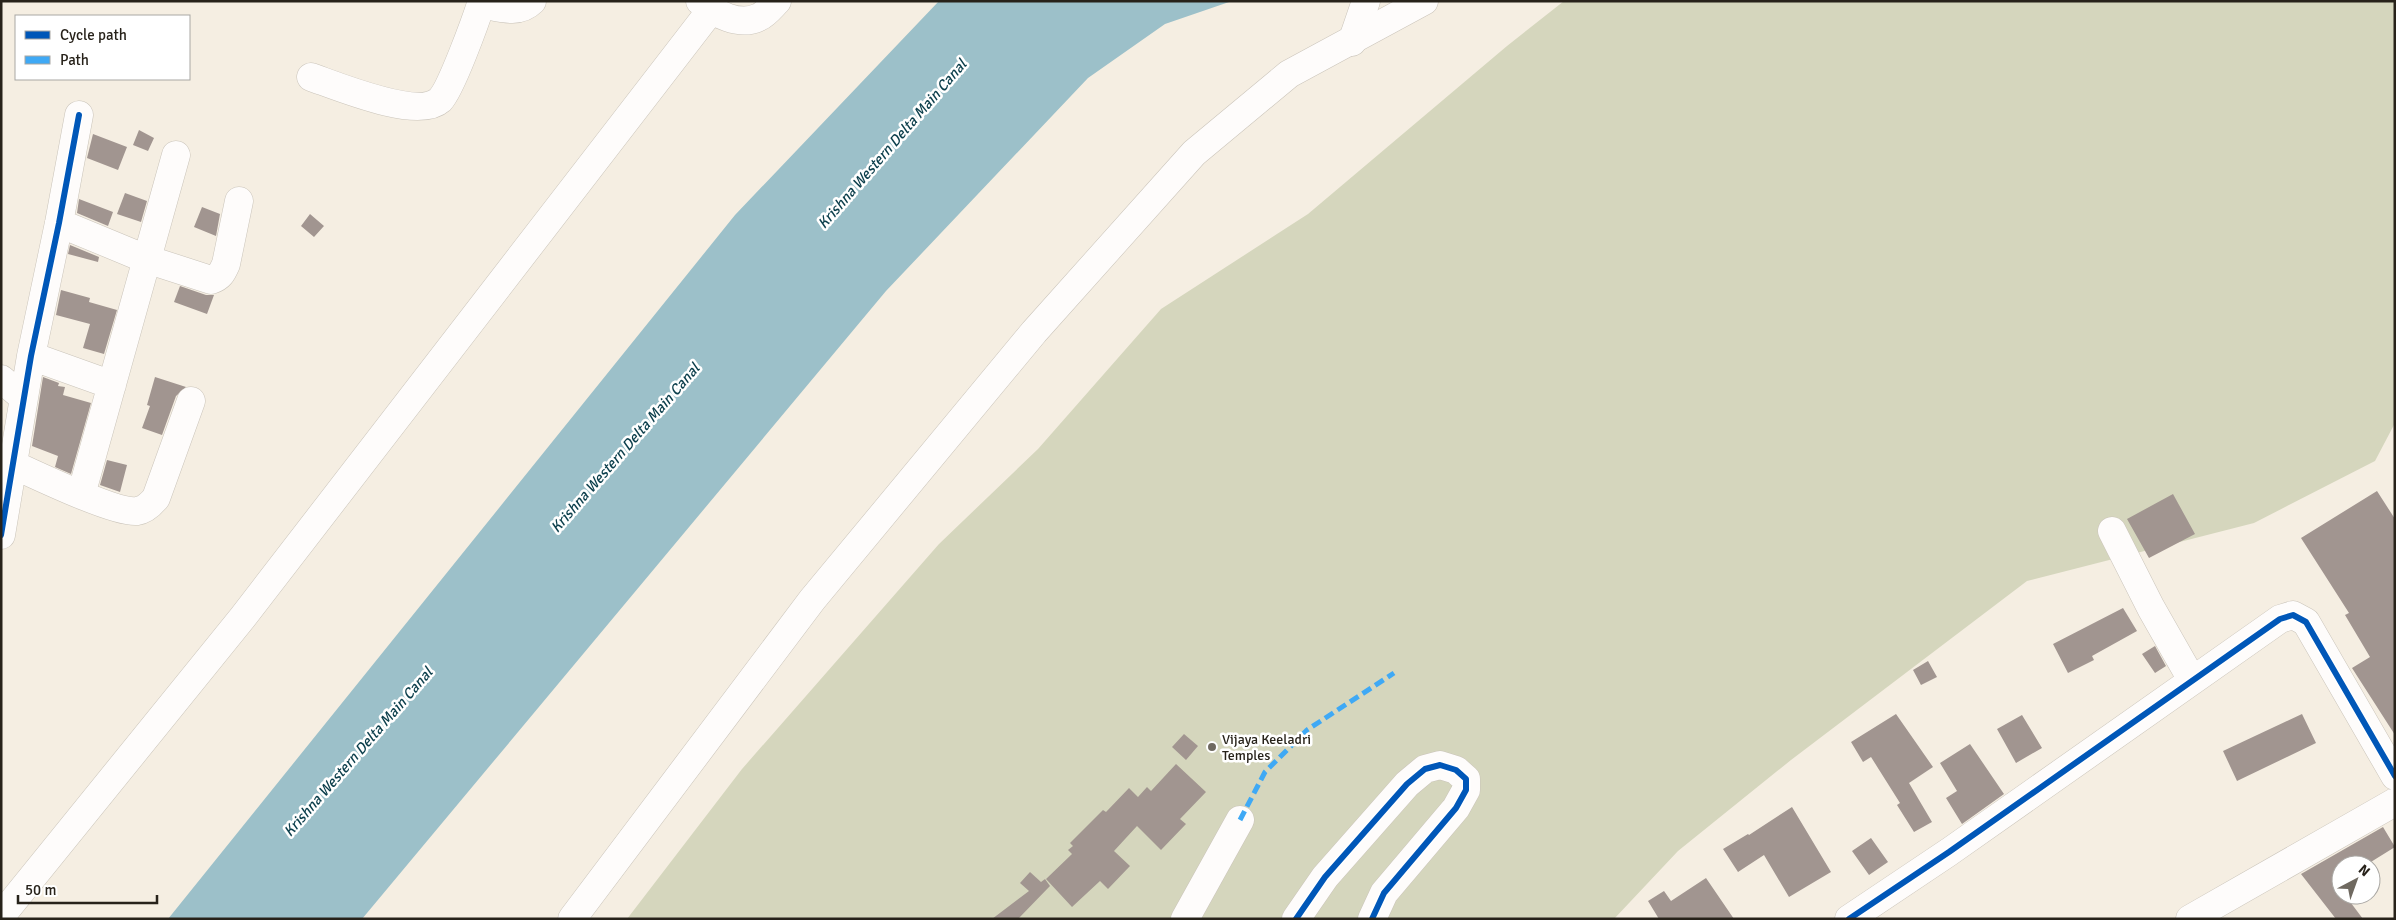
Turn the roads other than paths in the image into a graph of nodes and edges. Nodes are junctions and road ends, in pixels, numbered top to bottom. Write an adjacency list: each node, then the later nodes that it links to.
1 (532, 1): 5 (street)
2 (777, 1): 6 (street)
3 (1366, 1): 7 (street)
4 (1424, 1): 7 (street)
5 (482, 2): 8 (street)
6 (705, 6): 27 (street)
7 (1352, 42): 28 (street)
8 (311, 77)
9 (79, 116): 12 (street)
10 (176, 155): 13 (street)
11 (238, 201): 13 (street)
12 (60, 223): 13 (street); 14 (street)
13 (146, 259): 16 (street)
14 (31, 356): 16 (street); 17 (street)
15 (1, 379): 17 (street)
16 (112, 384): 20 (street)
17 (24, 398): 19 (street)
18 (191, 401): 20 (street)
19 (14, 465): 20 (street); 21 (street)
20 (81, 494)
21 (2, 530)
22 (2112, 531): 23 (street)
23 (2192, 680): 24 (street); 32 (street)
24 (2395, 776)
25 (2395, 802): 33 (street)
26 (1240, 820): 29 (street)
27 (1, 916)
28 (572, 919)
29 (1184, 919)
30 (1296, 919): 31 (street)
31 (1372, 919)
32 (1849, 919)
33 (2190, 919)

